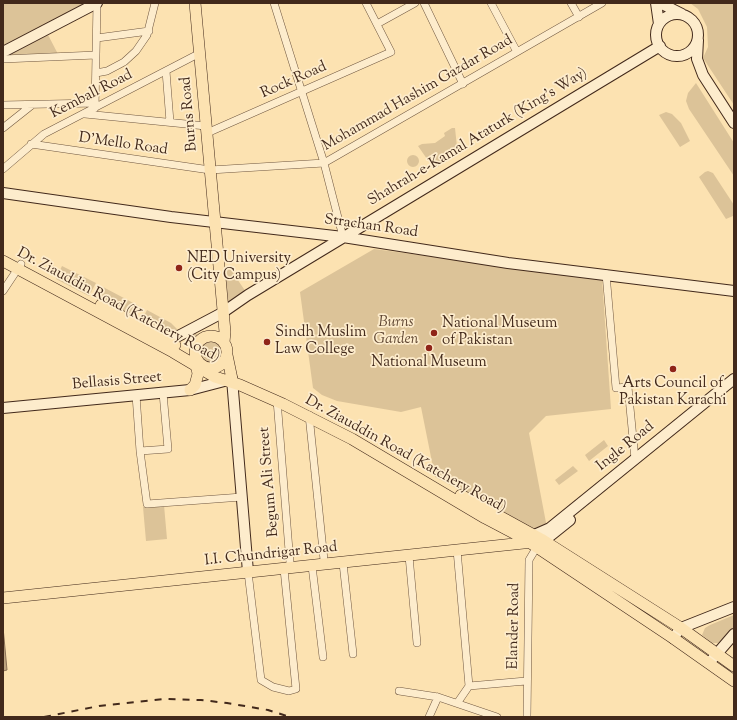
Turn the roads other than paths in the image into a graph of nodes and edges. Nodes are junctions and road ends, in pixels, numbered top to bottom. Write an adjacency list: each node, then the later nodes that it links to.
1 (97, 3): 18 (street); 21 (main road)
2 (155, 3): 17 (street)
3 (196, 3): 23 (main road, Burns Road)
4 (274, 3): 31 (street)
5 (366, 3): 15 (street)
6 (415, 3): 15 (street)
7 (424, 3): 30 (street)
8 (491, 3): 22 (street)
9 (571, 3): 14 (street)
10 (602, 3): 14 (street, Mohammad Hashim Gazdar Road)
11 (656, 3): 16 (main road)
12 (660, 3): 13 (main road)
13 (684, 15): 16 (main road); 19 (main road)
14 (579, 17): 22 (street, Mohammad Hashim Gazdar Road)
15 (376, 24): 31 (street, Rock Road)
16 (659, 24): 20 (main road)
17 (149, 30): 18 (street); 28 (street)
18 (97, 38): 24 (street)
19 (698, 38): 25 (main road); 29 (main road)
20 (660, 46): 25 (main road); 46 (main road, Shahrah-e-Kamal Ataturk (King's Way))
21 (3, 52)
22 (517, 52): 30 (street, Mohammad Hashim Gazdar Road)
23 (200, 53): 27 (street, Kemball Road); 39 (main road, Burns Road)
24 (96, 55): 26 (street); 28 (street)
25 (677, 56): 29 (main road)
26 (3, 59)
27 (166, 71): 34 (street, Kemball Road); 36 (street)
28 (96, 73): 34 (street)
29 (703, 74): 37 (main road)
30 (463, 84): 41 (street, Mohammad Hashim Gazdar Road)
31 (302, 92): 39 (street, Rock Road); 41 (street)
32 (32, 104): 33 (street); 34 (street); 38 (street)
33 (3, 105)
34 (95, 105): 35 (street, Kemball Road)
35 (85, 114): 36 (street); 40 (street, Kemball Road)
36 (170, 122): 39 (street)
37 (734, 123)
38 (3, 128)
39 (206, 130): 43 (main road, Burns Road)
40 (31, 144): 42 (street, Kemball Road); 43 (street, D'Mello Road)
41 (324, 163): 43 (street, Mohammad Hashim Gazdar Road); 46 (street)
42 (3, 169)
43 (210, 170): 45 (main road, Burns Road)
44 (3, 192): 45 (main road, Strachan Road)
45 (215, 222): 46 (main road, Strachan Road); 53 (main road, Burns Road)
46 (343, 237): 50 (main road, Strachan Road); 53 (main road, Shahrah-e-Kamal Ataturk (King's Way))
47 (3, 254): 49 (main road, Dr. Ziauddin Road (Katchery Road))
48 (3, 261): 49 (main road, Dr. Ziauddin Road (Katchery Road))
49 (19, 267): 51 (street); 54 (main road, Dr. Ziauddin Road (Katchery Road)); 57 (main road, Dr. Ziauddin Road (Katchery Road))
50 (606, 274): 52 (main road, Strachan Road); 68 (street)
51 (3, 291)
52 (734, 291)
53 (222, 313): 54 (main road, Shahrah-e-Kamal Ataturk (King's Way)); 55 (main road, Burns Road)
54 (169, 341): 57 (main road, Dr. Ziauddin Road (Katchery Road))
55 (224, 342): 56 (main road); 57 (main road)
56 (227, 355): 57 (main road); 59 (main road)
57 (199, 364): 59 (main road, Dr. Ziauddin Road (Katchery Road)); 61 (main road)
58 (734, 379): 68 (main road, Ingle Road)
59 (231, 381): 61 (main road, Bellasis Street); 64 (main road, Dr. Ziauddin Road (Katchery Road)); 69 (main road)
60 (734, 386): 70 (main road, Ingle Road)
61 (190, 390): 62 (main road, Bellasis Street)
62 (163, 393): 63 (main road, Bellasis Street); 67 (street)
63 (136, 395): 65 (main road, Bellasis Street); 67 (street)
64 (277, 400): 66 (main road, Dr. Ziauddin Road (Katchery Road)); 75 (street, Begum Ali Street)
65 (3, 408)
66 (310, 416): 70 (main road, Dr. Ziauddin Road (Katchery Road)); 73 (street)
67 (140, 451): 69 (street)
68 (635, 459): 70 (main road, Ingle Road)
69 (242, 497): 77 (main road)
70 (533, 541): 71 (main road, I.I. Chundrigar Road); 73 (main road, I.I. Chundrigar Road); 81 (main road, Dr. Ziauddin Road (Katchery Road)); 83 (main road, Dr. Ziauddin Road (Katchery Road)); 90 (street, Elander Road)
71 (457, 550): 72 (main road, I.I. Chundrigar Road); 92 (street)
72 (409, 556): 74 (main road, I.I. Chundrigar Road); 84 (street)
73 (324, 560): 75 (main road, I.I. Chundrigar Road)
74 (343, 563): 76 (main road, I.I. Chundrigar Road); 85 (street)
75 (287, 566): 76 (main road, I.I. Chundrigar Road); 77 (main road, I.I. Chundrigar Road); 77 (street, Begum Ali Street)
76 (312, 566): 87 (street)
77 (247, 569): 78 (main road, I.I. Chundrigar Road); 79 (main road, I.I. Chundrigar Road)
78 (3, 593)
79 (3, 598)
80 (734, 607): 81 (main road)
81 (681, 628): 83 (main road); 86 (main road, Dr. Ziauddin Road (Katchery Road))
82 (734, 634): 86 (main road)
83 (673, 638): 88 (main road, Dr. Ziauddin Road (Katchery Road))
84 (417, 643)
85 (353, 654)
86 (718, 654): 88 (main road); 89 (main road, Dr. Ziauddin Road (Katchery Road))
87 (323, 657)
88 (709, 663): 91 (main road, Dr. Ziauddin Road (Katchery Road))
89 (734, 666)
90 (526, 681): 92 (street); 98 (street, Elander Road)
91 (734, 681)
92 (469, 686): 95 (street)
93 (399, 691): 94 (street)
94 (438, 697): 95 (street); 96 (street)
95 (458, 702): 97 (street)
96 (429, 717)
97 (497, 717)
98 (527, 717)

